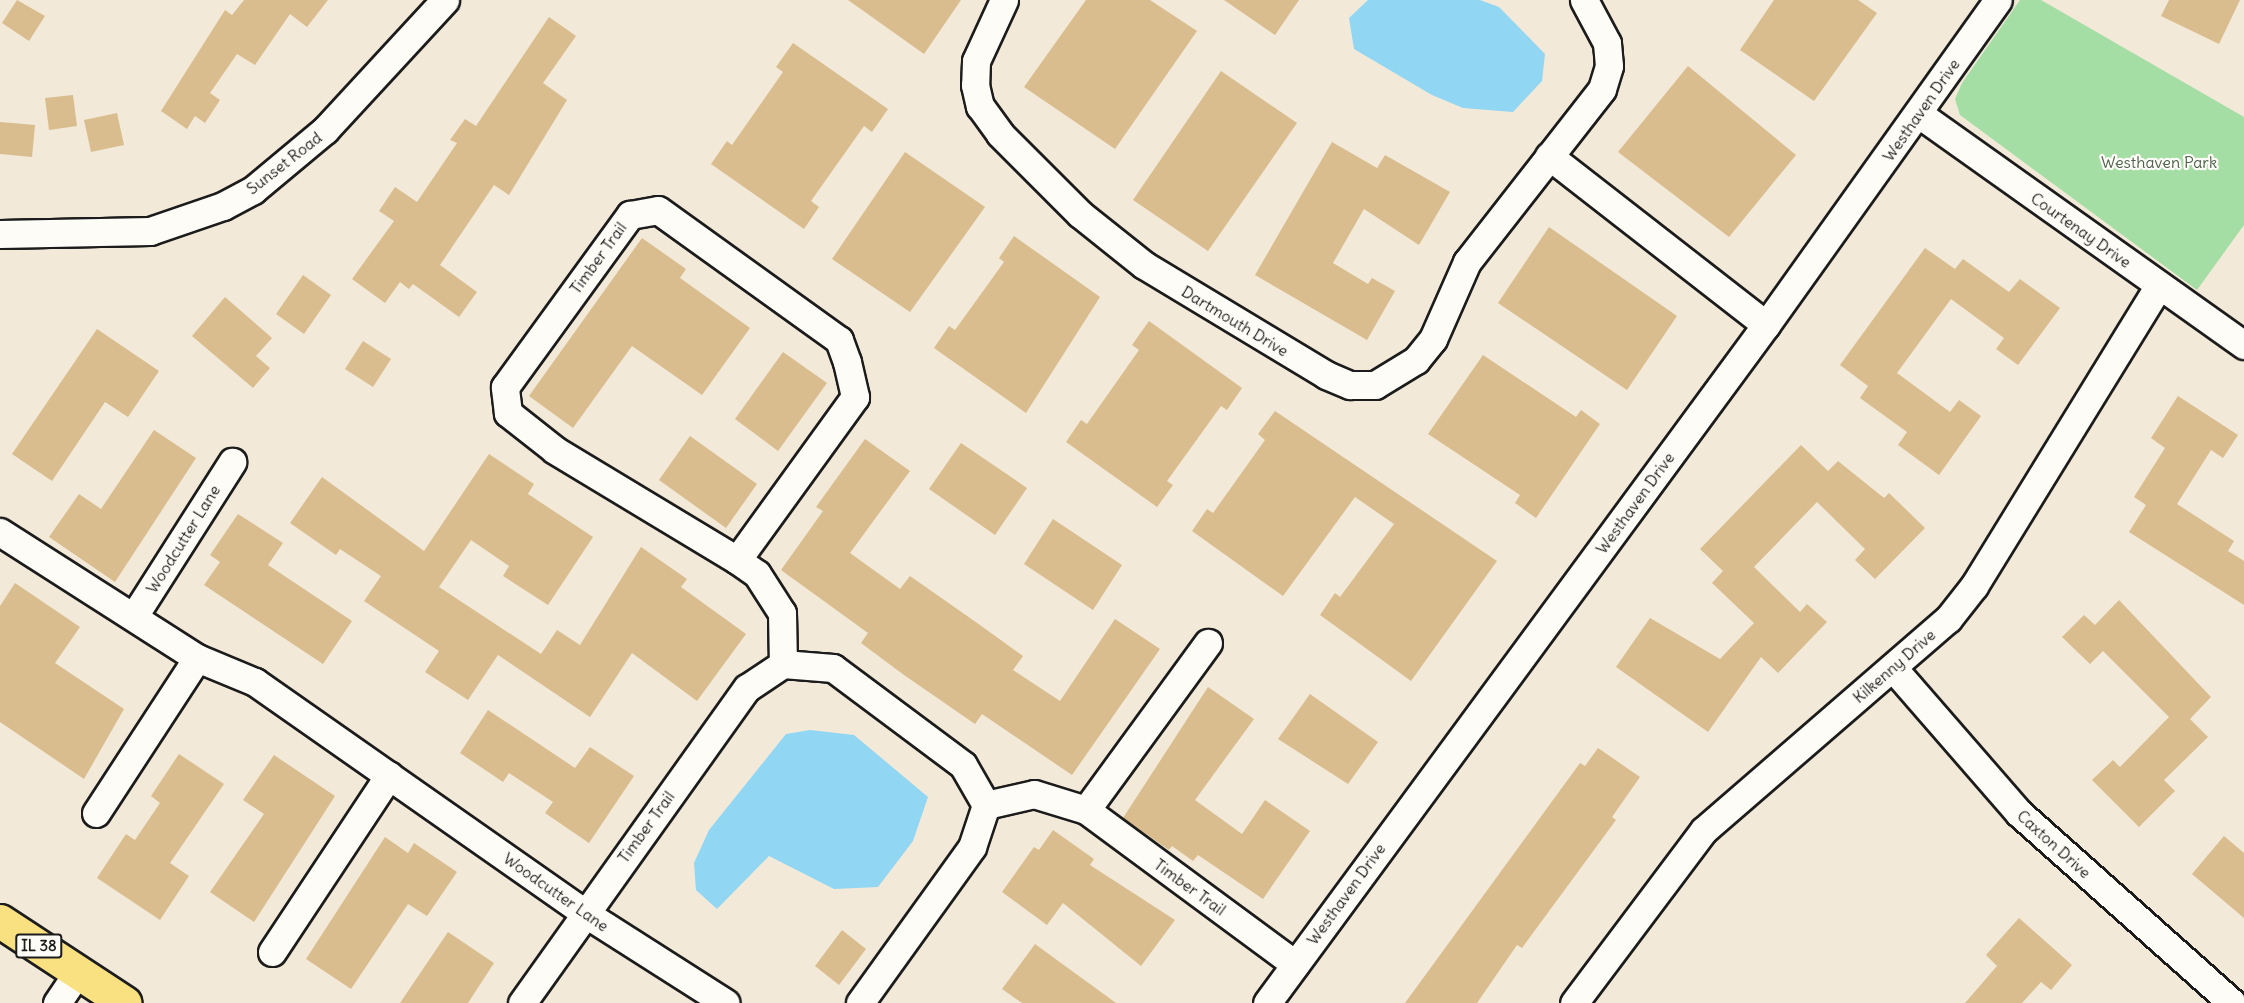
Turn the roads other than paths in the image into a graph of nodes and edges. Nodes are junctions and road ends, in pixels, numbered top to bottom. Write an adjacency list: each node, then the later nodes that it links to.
1 (445, 0): 7 (street, Sunset Road)
2 (1005, 0): 6 (street, Dartmouth Drive)
3 (1584, 0): 6 (street, Dartmouth Drive)
4 (1998, 0): 5 (street, Westhaven Drive)
5 (1919, 114): 8 (street, Courtenay Drive); 9 (street, Westhaven Drive)
6 (1549, 156): 9 (street)
7 (0, 234)
8 (2159, 285): 10 (street, Courtenay Drive); 18 (street, Kilkenny Drive)
9 (1766, 325): 26 (street, Westhaven Drive)
10 (2244, 345)
11 (232, 462): 14 (street, Woodcutter Lane)
12 (0, 532): 14 (street, Woodcutter Lane)
13 (737, 560): 13 (street, Timber Trail); 17 (street, Timber Trail)
14 (134, 616): 16 (street, Woodcutter Lane)
15 (1208, 643): 21 (street)
16 (197, 658): 19 (street, Woodcutter Lane); 22 (street)
17 (783, 664): 20 (street); 23 (street, Timber Trail)
18 (1893, 668): 34 (street, Kilkenny Drive); 35 (street, Caxton Drive)
19 (389, 775): 23 (street, Woodcutter Lane); 25 (street)
20 (986, 805): 21 (street, Timber Trail); 32 (street)
21 (1086, 810): 26 (street, Timber Trail)
22 (96, 813)
23 (584, 912): 30 (street, Timber Trail); 31 (street, Woodcutter Lane)
24 (0, 921): 27 (main road, IL 38)
25 (272, 952)
26 (1295, 964): 33 (street, Westhaven Drive)
27 (78, 972): 28 (street); 29 (main road, IL 38)
28 (57, 1003)
29 (125, 1003)
30 (522, 1003)
31 (726, 1003)
32 (860, 1003)
33 (1267, 1003)
34 (1574, 1003)
35 (2232, 1003)

